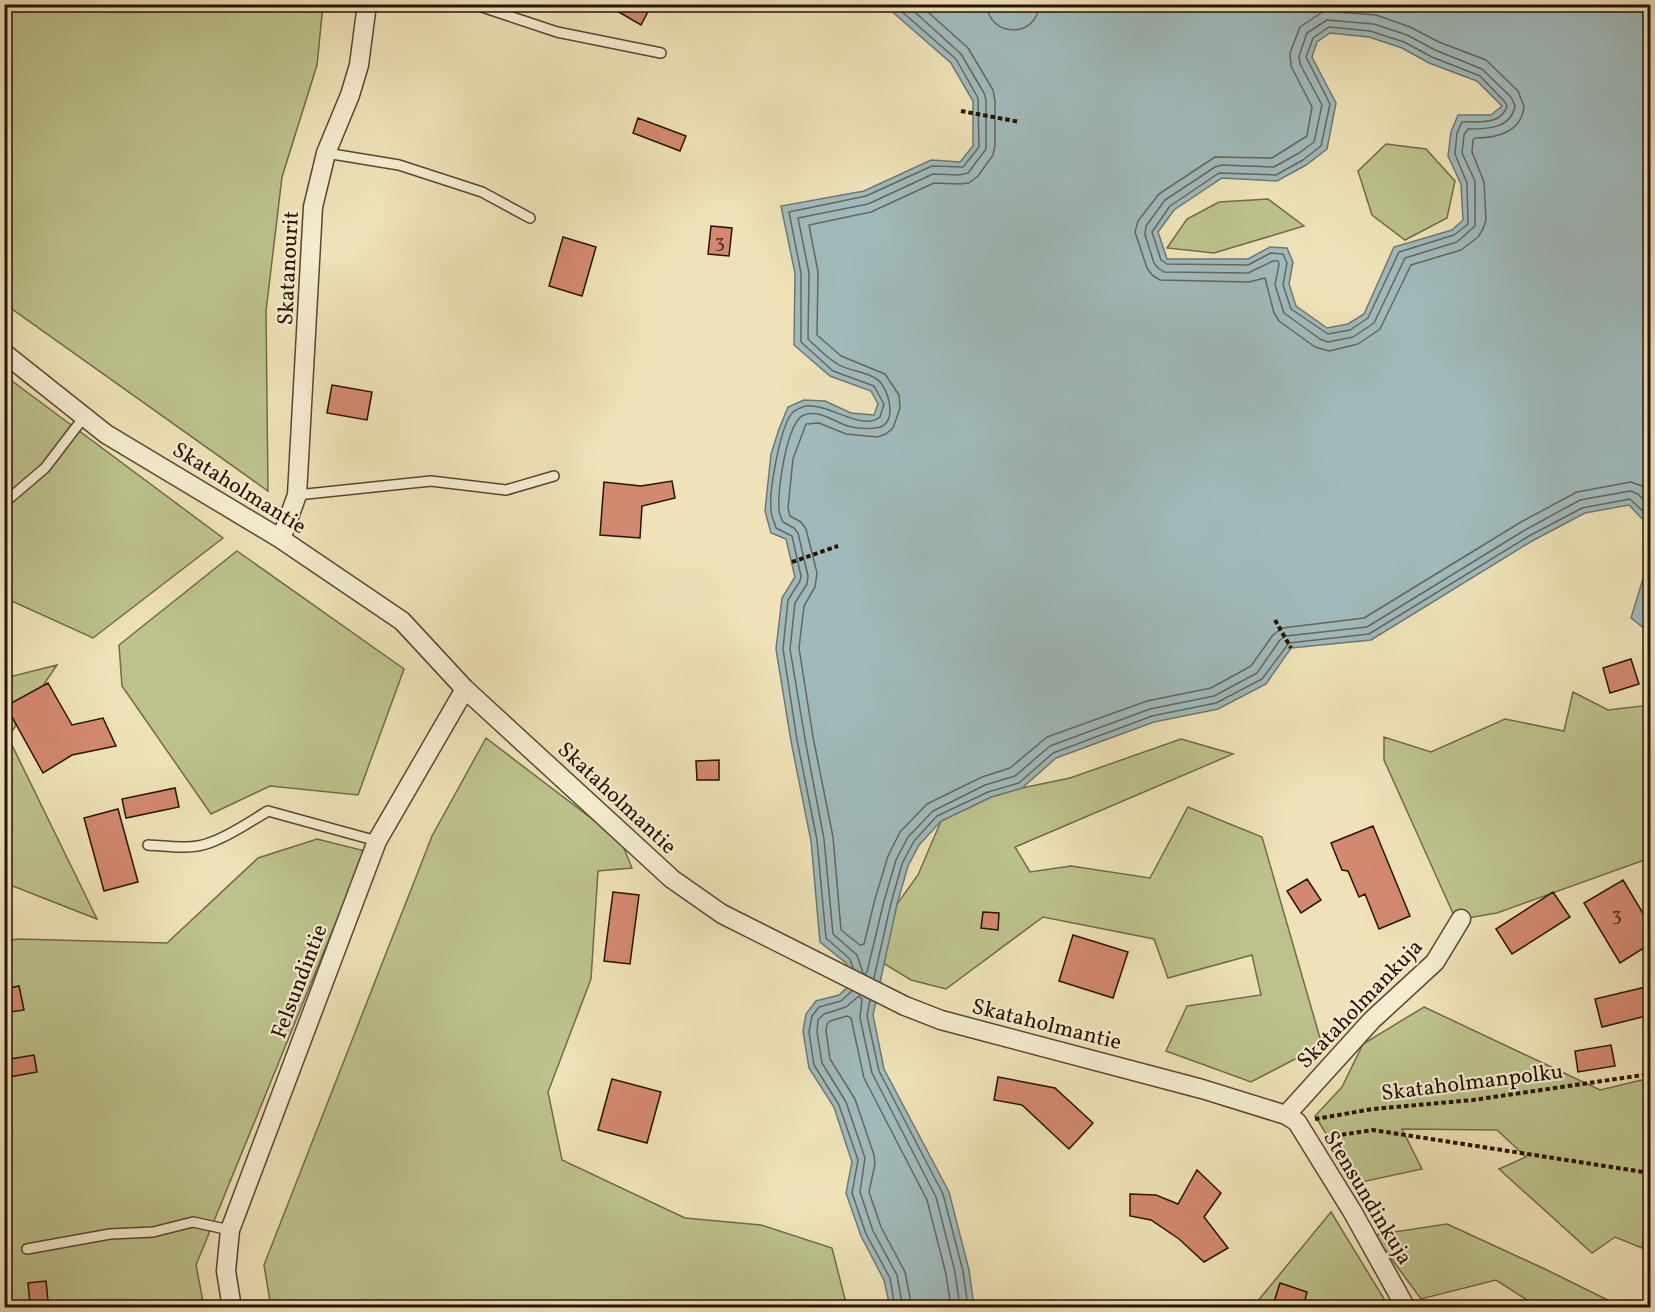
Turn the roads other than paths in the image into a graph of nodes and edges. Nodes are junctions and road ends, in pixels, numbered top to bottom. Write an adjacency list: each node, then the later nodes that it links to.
1 (367, 4): 4 (street, Skatanourit)
2 (473, 4): 3 (lane)
3 (661, 53)
4 (326, 153): 5 (lane); 9 (street, Skatanourit)
5 (530, 218)
6 (4, 353): 7 (street, Skataholmantie)
7 (84, 417): 10 (lane); 11 (street, Skataholmantie)
8 (554, 476): 9 (lane)
9 (297, 495): 11 (street, Skatanourit)
10 (4, 502)
11 (281, 539): 12 (street, Skataholmantie)
12 (465, 688): 13 (street, Felsundintie); 16 (street, Skataholmantie)
13 (377, 841): 14 (lane); 17 (street, Felsundintie)
14 (148, 845)
15 (1461, 919): 16 (street, Skataholmankuja)
16 (1291, 1119): 20 (street, Stensundinkuja)
17 (230, 1230): 18 (lane); 19 (street, Felsundintie)
18 (27, 1249)
19 (232, 1308)
20 (1406, 1308)

